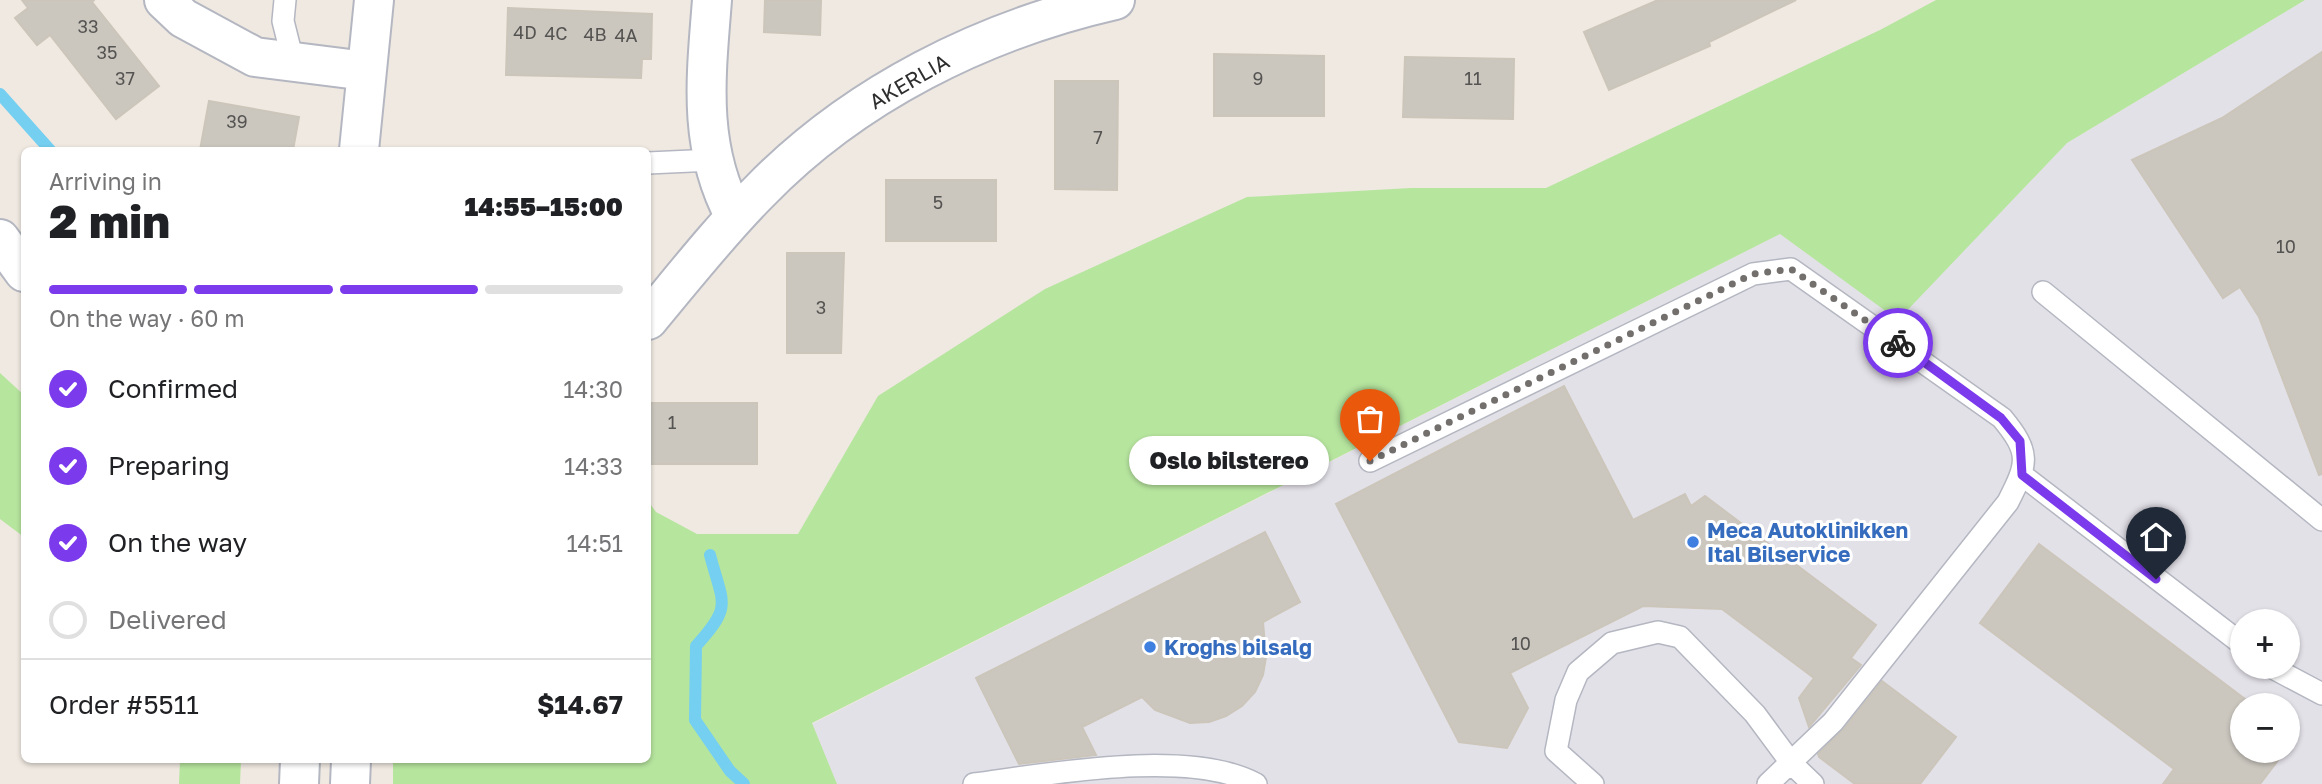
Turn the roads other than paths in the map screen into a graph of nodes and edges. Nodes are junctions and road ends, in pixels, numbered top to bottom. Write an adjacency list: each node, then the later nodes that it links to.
1 (164, 0): 6 (street)
2 (285, 0): 6 (lane)
3 (374, 0): 7 (street)
4 (712, 0): 9 (street)
5 (1115, 0): 11 (street, AKERLIA)
6 (293, 61): 7 (street)
7 (366, 71): 8 (street)
8 (359, 147)
9 (713, 160): 10 (lane); 11 (street)
10 (651, 163)
11 (735, 217): 15 (street, AKERLIA)
12 (0, 239): 13 (street)
13 (21, 268)
14 (2043, 292): 18 (lane)
15 (651, 316)
16 (1370, 461): 17 (lane)
17 (2022, 475): 19 (lane); 24 (lane)
18 (2322, 520)
19 (2230, 635)
20 (2294, 679): 21 (lane)
21 (2322, 694)
22 (300, 763): 25 (street)
23 (351, 763): 26 (street)
24 (1792, 764): 29 (lane); 30 (lane); 31 (lane)
25 (299, 784)
26 (350, 784)
27 (974, 784): 28 (lane)
28 (1256, 784)
29 (1593, 784)
30 (1768, 784)
31 (1813, 784)

